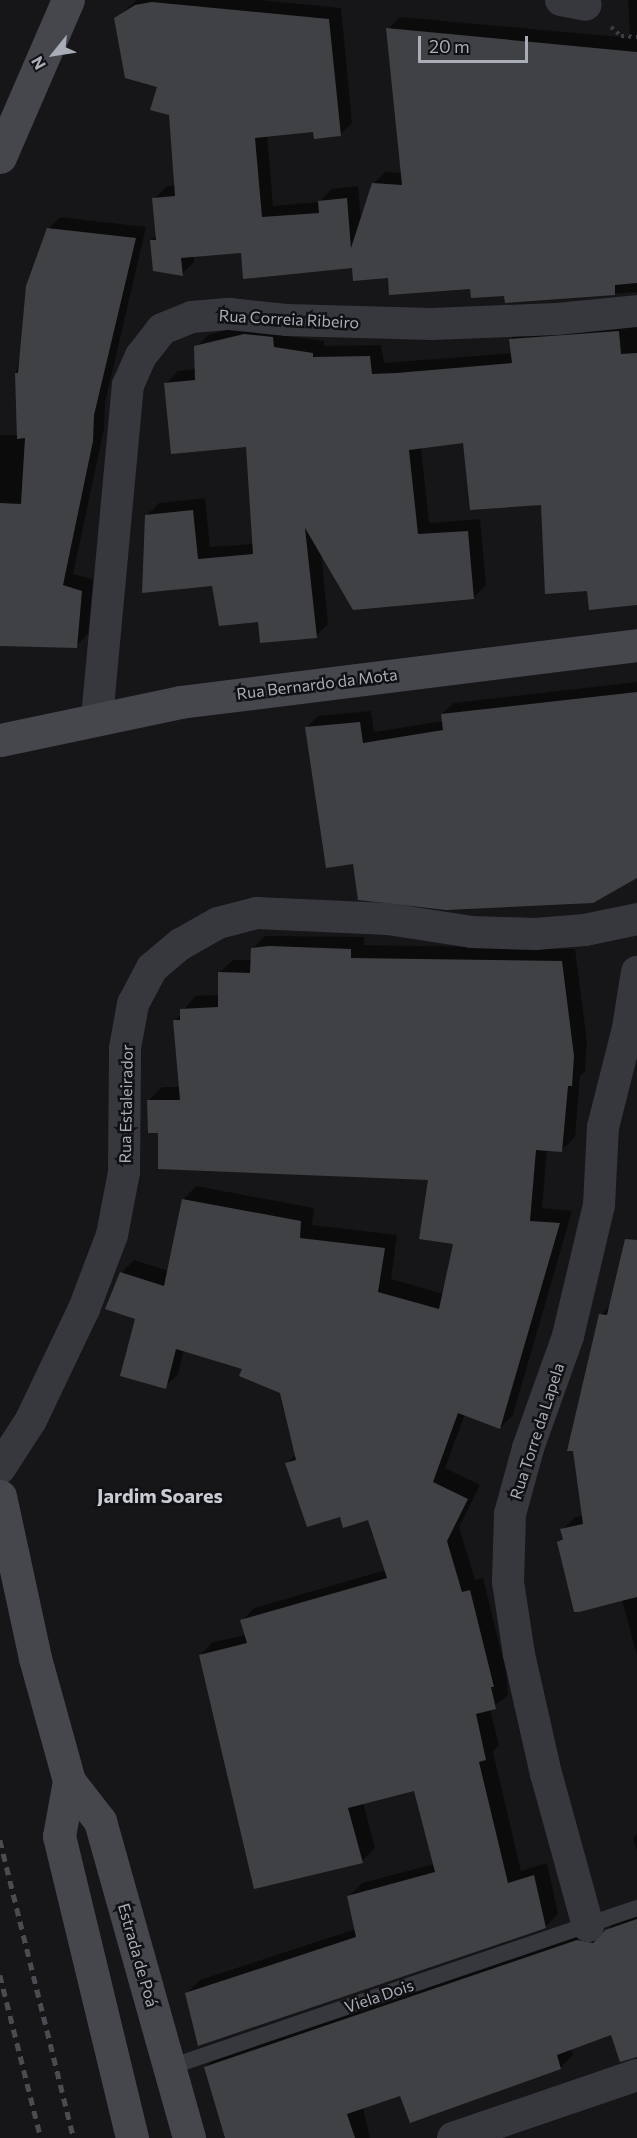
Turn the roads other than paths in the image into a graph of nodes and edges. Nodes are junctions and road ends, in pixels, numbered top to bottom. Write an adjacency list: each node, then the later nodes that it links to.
1 (68, 0): 2 (main road)
2 (0, 157)
3 (637, 311): 5 (street, Rua Correia Ribeiro)
4 (637, 645): 5 (main road, Rua Bernardo da Mota)
5 (97, 718): 6 (main road, Rua Bernardo da Mota)
6 (0, 740)
7 (637, 919): 9 (street, Rua Estaleirador)
8 (637, 972): 13 (street, Rua Torre da Lapela)
9 (0, 1468)
10 (0, 1496): 11 (main road, Estrada de Poá)
11 (69, 1781): 14 (main road, Estrada de Poá); 16 (main road, Estrada de Poá)
12 (637, 1908): 13 (lane, Viela Dois)
13 (588, 1926): 14 (lane, Viela Dois)
14 (170, 2067): 17 (main road, Estrada de Poá)
15 (637, 2075): 18 (street)
16 (132, 2138)
17 (189, 2138)
18 (453, 2138)

